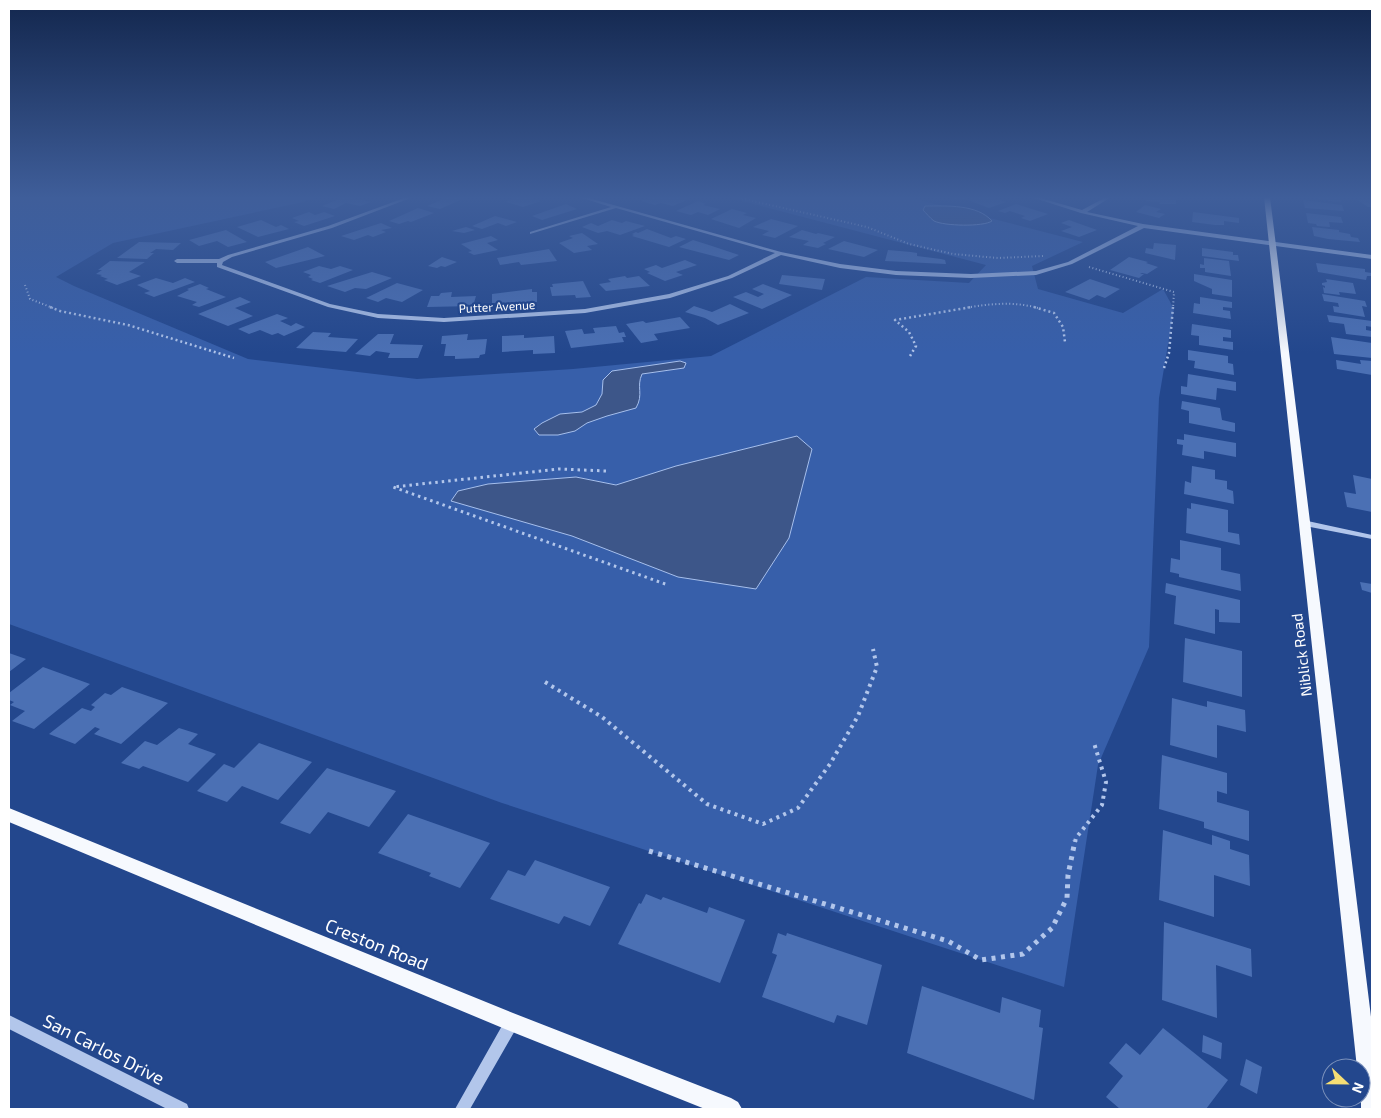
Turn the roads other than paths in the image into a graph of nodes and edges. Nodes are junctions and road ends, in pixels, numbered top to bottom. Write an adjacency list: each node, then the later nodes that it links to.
1 (254, 249): 9 (street)
2 (767, 249): 6 (street)
3 (1097, 249): 6 (street)
4 (1272, 249): 10 (main road, Niblick Road)
5 (1311, 249): 7 (street)
6 (780, 253): 9 (street, Putter Avenue)
7 (1372, 257)
8 (177, 261): 9 (street)
9 (220, 261)
10 (1303, 523): 11 (street); 18 (main road, Niblick Road)
11 (1372, 537)
12 (9, 815): 14 (main road, Creston Road)
13 (9, 1022): 15 (street, San Carlos Drive)
14 (512, 1022): 16 (street); 17 (main road, Creston Road)
15 (182, 1109)
16 (462, 1109)
17 (731, 1109)
18 (1372, 1109)

